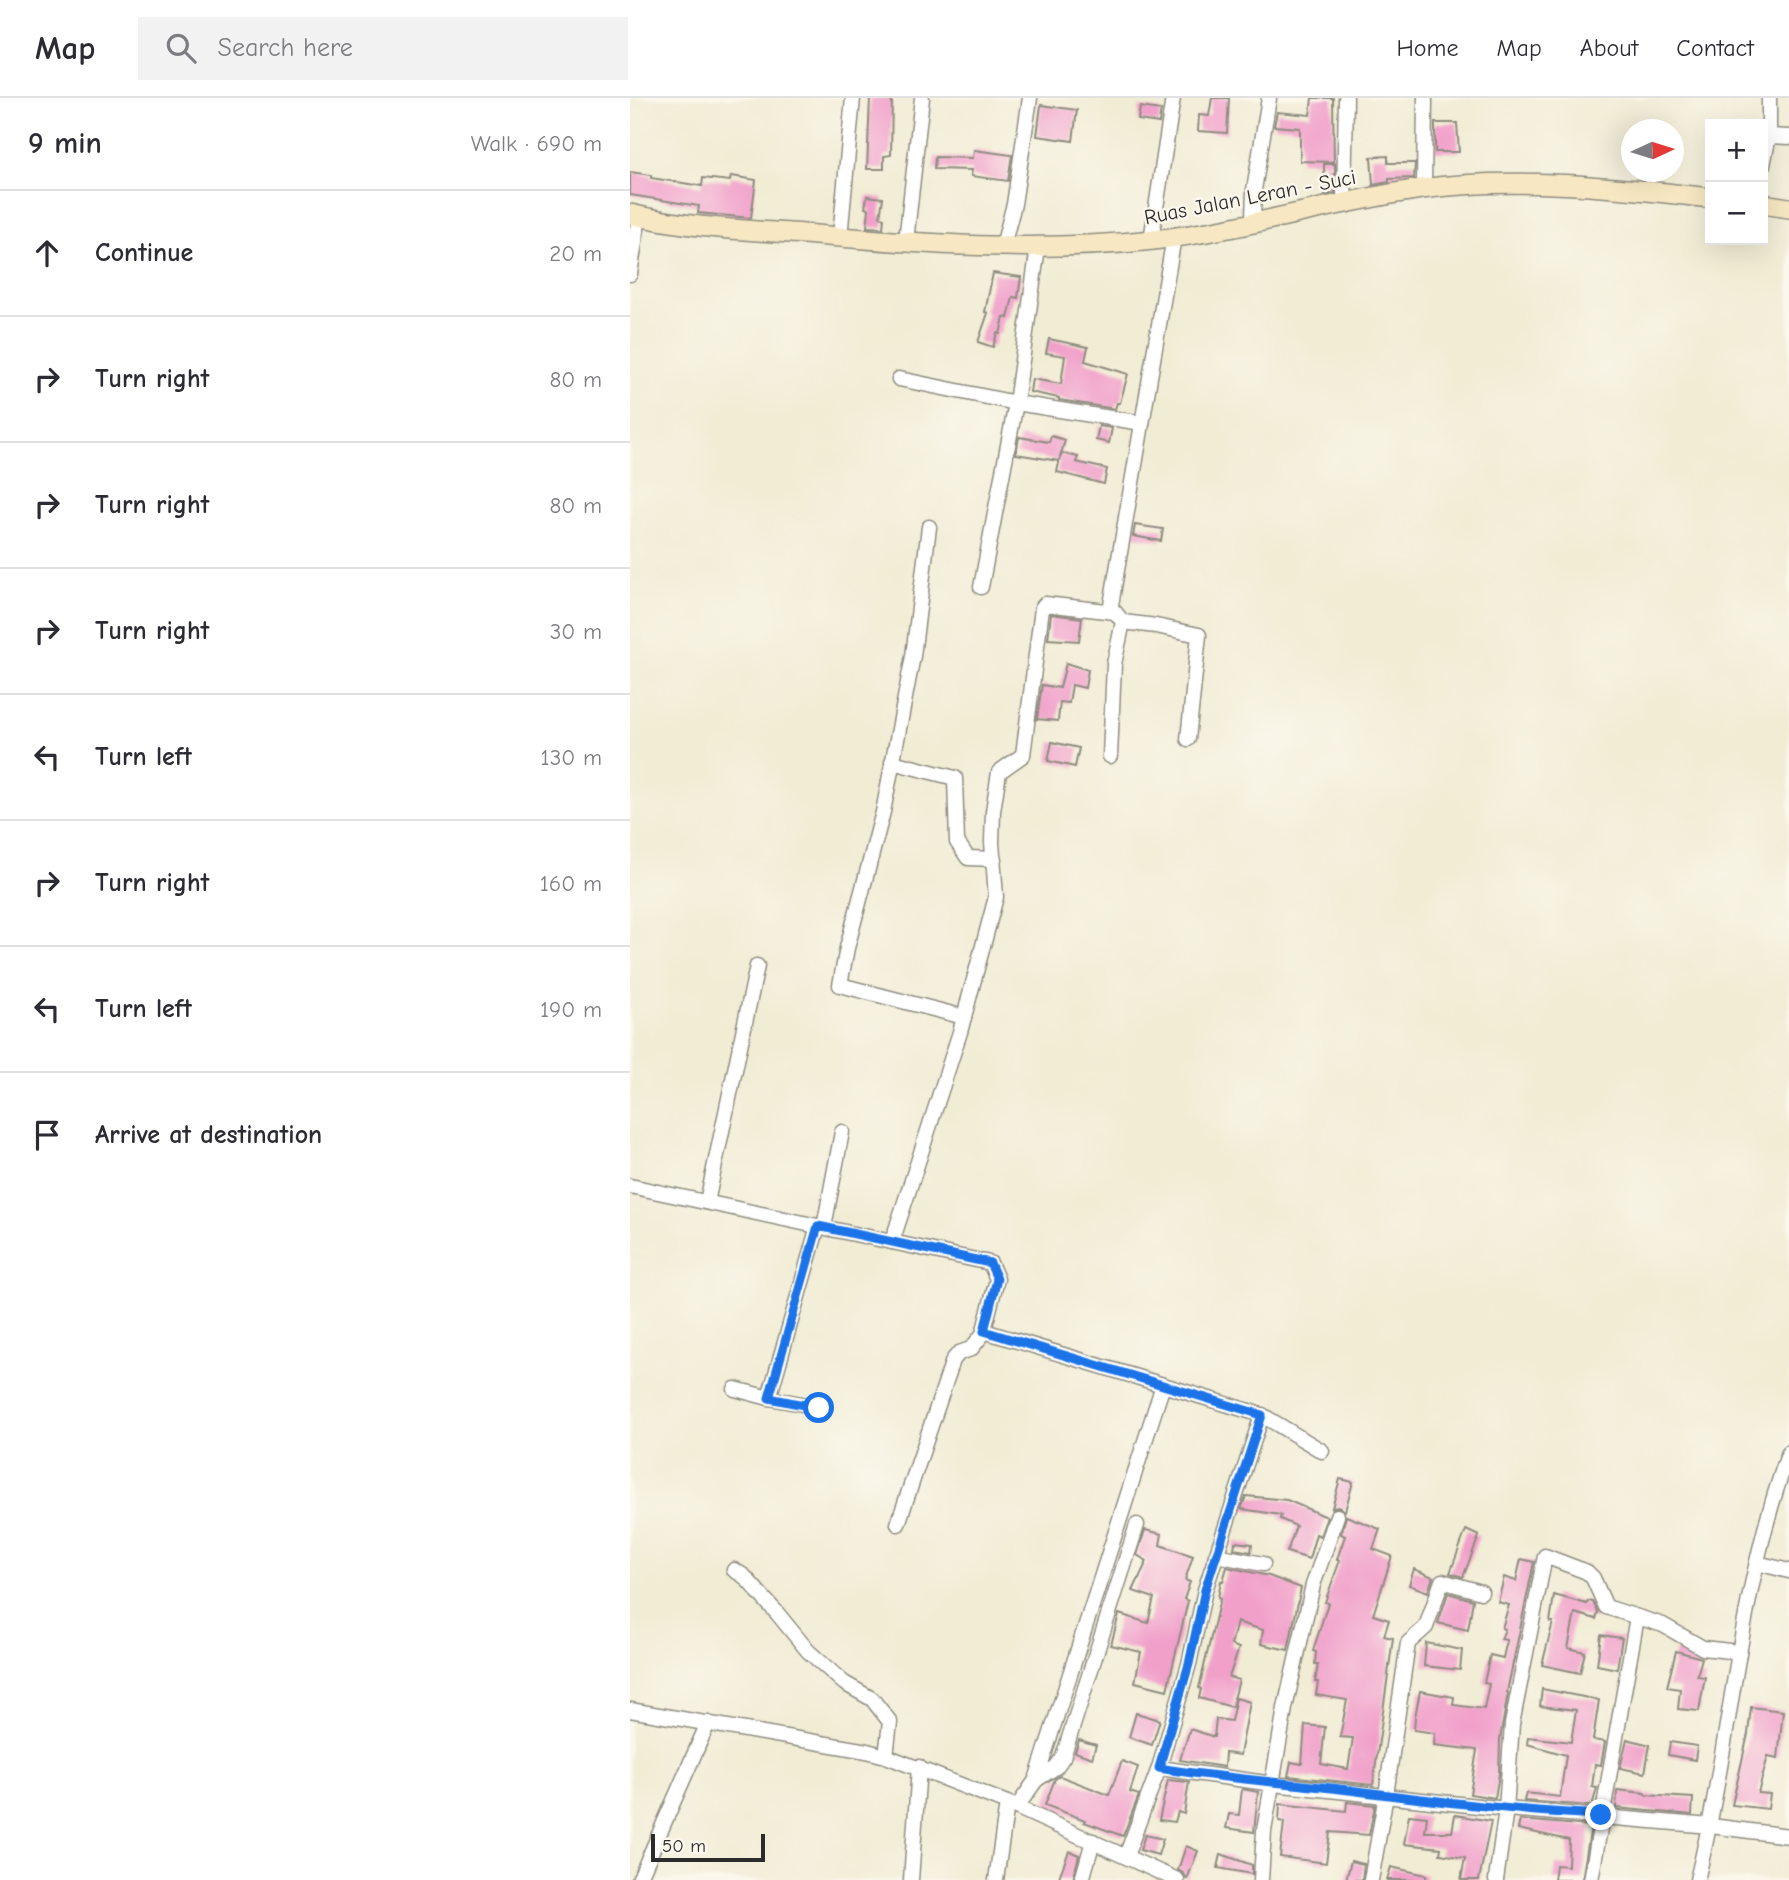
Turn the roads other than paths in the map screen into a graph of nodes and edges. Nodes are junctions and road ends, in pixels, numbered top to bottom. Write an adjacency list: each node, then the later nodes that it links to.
1 (853, 98): 19 (street)
2 (922, 98): 22 (street)
3 (1030, 98): 23 (street)
4 (1173, 98): 21 (street)
5 (1269, 98): 18 (street)
6 (1346, 98): 14 (street)
7 (1425, 98): 12 (street)
8 (1769, 98): 9 (street)
9 (1769, 136): 10 (street); 11 (street)
10 (1789, 137)
11 (1768, 141)
12 (1424, 188): 13 (main road, Ruas Jalan Leran - Suci); 14 (main road, Ruas Jalan Leran - Suci)
13 (1705, 198)
14 (1344, 201): 18 (main road, Ruas Jalan Leran - Suci)
15 (1768, 205): 16 (main road)
16 (1789, 208)
17 (634, 215): 19 (main road, Ruas Jalan Leran - Suci); 25 (street)
18 (1251, 222): 20 (main road, Ruas Jalan Leran - Suci)
19 (840, 237): 22 (main road, Ruas Jalan Leran - Suci)
20 (1174, 237): 21 (main road, Ruas Jalan Leran - Suci); 28 (street)
21 (1151, 240): 24 (main road, Ruas Jalan Leran - Suci)
22 (906, 241): 23 (main road, Ruas Jalan Leran - Suci)
23 (1003, 246): 24 (main road, Ruas Jalan Leran - Suci)
24 (1038, 247): 27 (street)
25 (630, 274)
26 (899, 379): 27 (street)
27 (1016, 403): 28 (street); 30 (street)
28 (1142, 423): 31 (street)
29 (929, 527): 35 (street)
30 (981, 587)
31 (1110, 611): 32 (street); 36 (street)
32 (1123, 622): 33 (street); 34 (street)
33 (1188, 739)
34 (1110, 756)
35 (892, 762): 36 (street); 38 (street)
36 (994, 859): 38 (street)
37 (758, 966): 41 (street)
38 (964, 1017): 43 (street)
39 (842, 1132): 42 (street)
40 (630, 1186): 41 (street)
41 (707, 1202): 42 (street)
42 (821, 1227): 43 (street); 47 (street)
43 (892, 1242): 44 (street)
44 (984, 1331): 45 (street); 53 (street)
45 (1163, 1385): 49 (street); 63 (street)
46 (735, 1388): 47 (street)
47 (769, 1398): 48 (street)
48 (819, 1408)
49 (1262, 1415): 50 (street); 55 (street)
50 (1322, 1451)
51 (1789, 1452): 56 (street)
52 (1337, 1516): 70 (street)
53 (898, 1524)
54 (1137, 1525): 63 (street)
55 (1216, 1555): 57 (street); 68 (street)
56 (1757, 1563): 59 (street); 62 (street)
57 (1263, 1564)
58 (734, 1570): 66 (street)
59 (1789, 1571)
60 (1481, 1592): 71 (street)
61 (1637, 1617): 62 (street); 73 (street); 74 (street)
62 (1738, 1652): 75 (street)
63 (1074, 1693): 69 (street); 69 (street)
64 (630, 1710): 65 (street)
65 (708, 1723): 66 (street); 79 (street)
66 (886, 1756): 67 (street)
67 (919, 1768): 72 (street); 80 (street)
68 (1159, 1768): 70 (street); 78 (street)
69 (1047, 1773): 72 (street)
70 (1273, 1784): 71 (street); 84 (street)
71 (1386, 1795): 73 (street); 85 (street)
72 (1012, 1805): 77 (street); 81 (street)
73 (1506, 1809): 74 (street); 86 (street)
74 (1601, 1815): 75 (street); 87 (street)
75 (1711, 1826): 76 (street); 88 (street)
76 (1789, 1836)
77 (1093, 1841): 78 (street); 82 (street)
78 (1126, 1856): 83 (street)
79 (639, 1880)
80 (911, 1880)
81 (996, 1880)
82 (1082, 1880)
83 (1177, 1880)
84 (1261, 1880)
85 (1371, 1880)
86 (1496, 1880)
87 (1591, 1880)
88 (1697, 1880)

